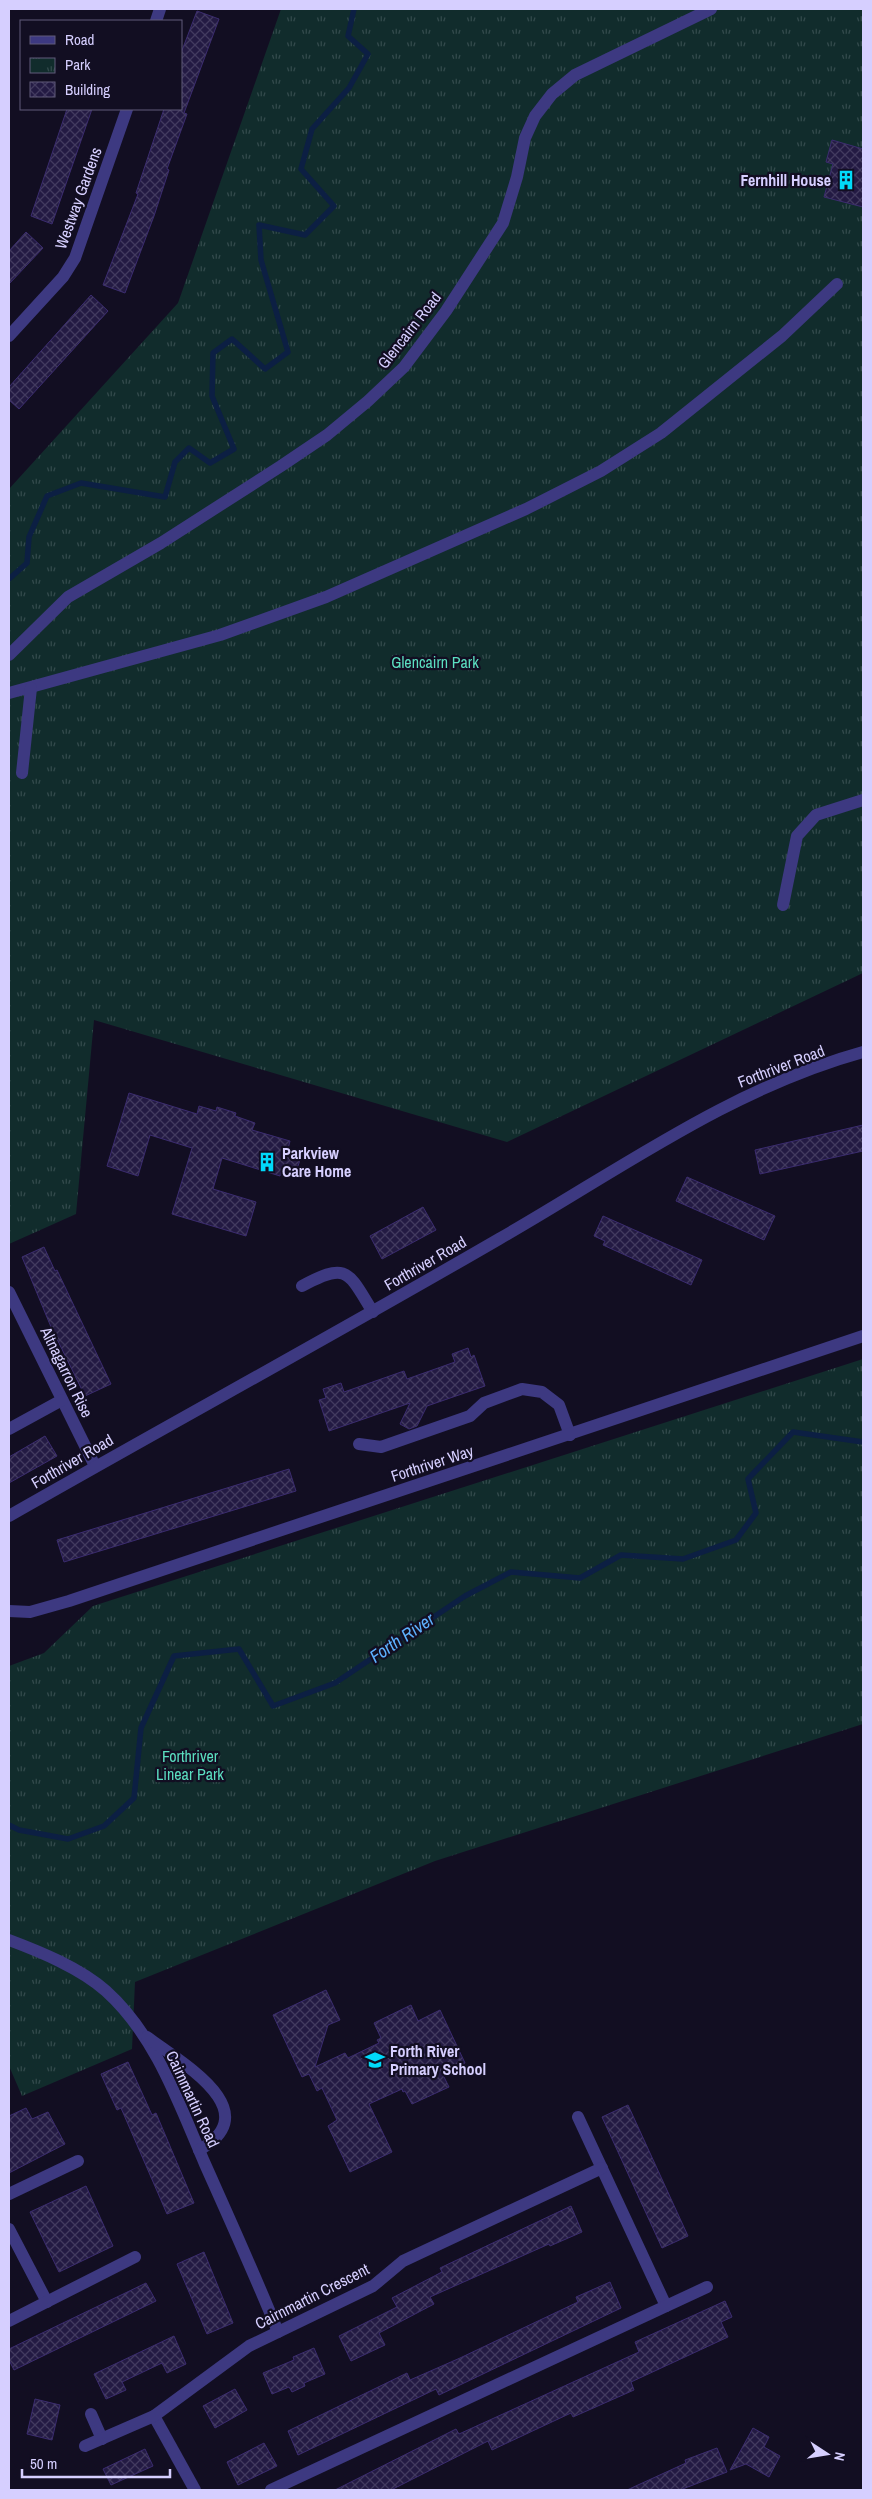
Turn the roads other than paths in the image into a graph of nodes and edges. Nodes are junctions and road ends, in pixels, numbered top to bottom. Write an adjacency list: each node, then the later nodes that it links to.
1 (712, 9): 5 (street, Glencairn Road)
2 (127, 110): 4 (street, Westway Gardens)
3 (836, 284): 6 (street)
4 (9, 336)
5 (9, 655)
6 (31, 688): 7 (street); 8 (street)
7 (9, 693)
8 (22, 773)
9 (863, 800): 10 (street)
10 (782, 905)
11 (863, 1052): 14 (street, Forthriver Road)
12 (302, 1286): 14 (street)
13 (9, 1292): 16 (street, Altnagarron Rise)
14 (373, 1312): 20 (street, Forthriver Road)
15 (863, 1336): 18 (street, Forthriver Way)
16 (62, 1400): 17 (street); 20 (street, Altnagarron Rise)
17 (9, 1429)
18 (570, 1435): 19 (street); 22 (street, Forthriver Way)
19 (359, 1444)
20 (95, 1466): 21 (street, Forthriver Road)
21 (9, 1516)
22 (9, 1611)
23 (9, 1940): 24 (street, Cairnmartin Road)
24 (143, 2034): 26 (street, Cairnmartin Road); 26 (street)
25 (578, 2117): 28 (street)
26 (199, 2150): 36 (street, Cairnmartin Road)
27 (78, 2161): 29 (street)
28 (602, 2168): 34 (street); 36 (street, Cairnmartin Crescent)
29 (9, 2194)
30 (9, 2229): 33 (street)
31 (135, 2257): 33 (street)
32 (707, 2287): 34 (street)
33 (47, 2302): 35 (street)
34 (666, 2306): 42 (street)
35 (9, 2321)
36 (278, 2332): 38 (street, Cairnmartin Crescent)
37 (91, 2414): 39 (street)
38 (154, 2416): 39 (street, Cairnmartin Crescent); 41 (street)
39 (102, 2439): 40 (street, Cairnmartin Crescent)
40 (85, 2446)
41 (195, 2490)
42 (271, 2490)

